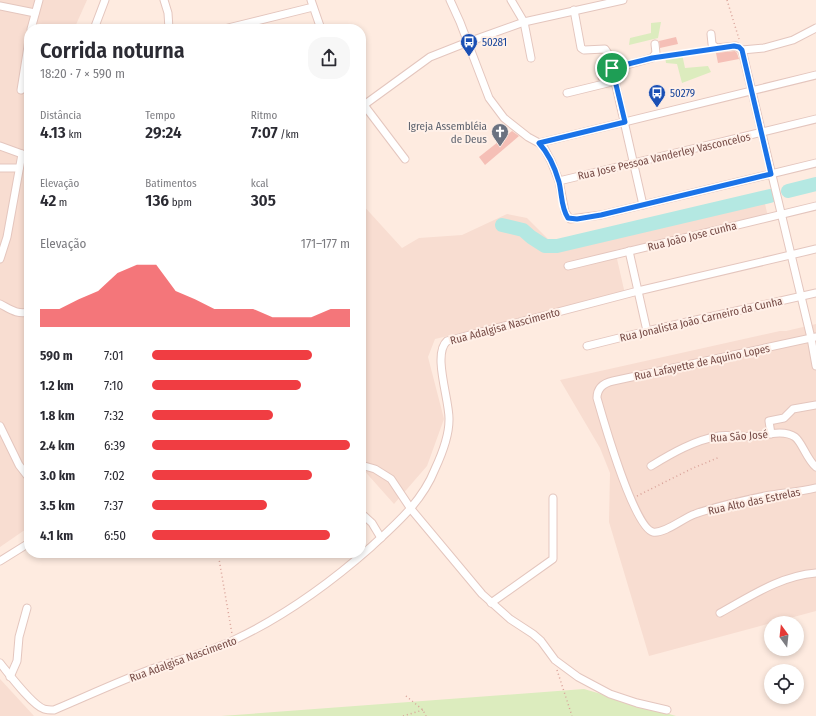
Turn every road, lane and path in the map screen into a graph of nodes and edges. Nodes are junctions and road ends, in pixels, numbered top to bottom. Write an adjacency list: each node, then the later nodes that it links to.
1 (39, 0): 11 (street)
2 (105, 0): 14 (street)
3 (164, 0): 15 (street)
4 (450, 0): 20 (street)
5 (511, 0): 12 (street)
6 (623, 0): 10 (street)
7 (728, 0): 23 (path)
8 (312, 4): 16 (street); 17 (street)
9 (0, 6): 11 (street)
10 (574, 10): 12 (street); 26 (street)
11 (35, 13): 13 (street)
12 (524, 22): 20 (street); 24 (street)
13 (32, 24)
14 (96, 24)
15 (169, 24)
16 (242, 24)
17 (319, 24)
18 (816, 28): 23 (street)
19 (711, 34): 22 (street)
20 (468, 42): 33 (street); 38 (street)
21 (655, 44): 25 (street)
22 (716, 48): 23 (street); 25 (path)
23 (742, 50): 31 (street)
24 (531, 58)
25 (652, 58): 26 (street)
26 (612, 68): 29 (street)
27 (24, 71): 30 (street)
28 (816, 75): 31 (street)
29 (616, 81): 32 (street); 36 (street)
30 (21, 90)
31 (752, 91): 36 (street); 37 (street)
32 (567, 93)
33 (366, 100)
34 (366, 108): 42 (street)
35 (816, 119): 37 (street, Rua Jose Pessoa Vanderley Vasconcelos)
36 (625, 122): 38 (street); 43 (street)
37 (761, 132): 43 (street, Rua Jose Pessoa Vanderley Vasconcelos); 47 (street)
38 (539, 143): 48 (street)
39 (0, 146): 40 (street)
40 (24, 153)
41 (24, 156): 46 (street)
42 (405, 159)
43 (634, 162): 48 (street, Rua Jose Pessoa Vanderley Vasconcelos); 49 (street)
44 (816, 162): 47 (street)
45 (0, 168): 46 (street)
46 (19, 168): 52 (street)
47 (771, 174): 49 (street); 51 (street)
48 (558, 181): 49 (street)
49 (643, 205)
50 (816, 206): 51 (street, Rua João Jose cunha)
51 (781, 214): 55 (street, Rua João Jose cunha); 56 (street)
52 (7, 237): 53 (street); 57 (street)
53 (0, 240)
54 (816, 249): 56 (street, Rua Adalgisa Nascimento)
55 (628, 251): 58 (street, Rua João Jose cunha); 59 (street)
56 (791, 256): 59 (street, Rua Adalgisa Nascimento); 61 (street)
57 (0, 259)
58 (568, 266)
59 (638, 291): 64 (street); 80 (street, Rua Adalgisa Nascimento)
60 (816, 293): 61 (street, Rua Jonalista João Carneiro da Cunha)
61 (801, 296): 64 (street, Rua Jonalista João Carneiro da Cunha); 65 (street)
62 (0, 304): 63 (street)
63 (24, 313)
64 (647, 330): 66 (street, Rua Jonalista João Carneiro da Cunha)
65 (814, 337): 67 (street); 68 (street, Rua Lafayette de Aquino Lopes)
66 (586, 346)
67 (816, 366)
68 (597, 398): 79 (street, Rua Alto das Estrelas)
69 (816, 405): 71 (street)
70 (0, 426): 76 (street)
71 (770, 434): 74 (street, Rua São José); 75 (street, Rua São José)
72 (720, 457): 79 (path)
73 (366, 466): 80 (street)
74 (651, 466)
75 (816, 467)
76 (24, 472)
77 (816, 488): 79 (street, Rua Alto das Estrelas)
78 (554, 498): 89 (street)
79 (631, 498)
80 (411, 509): 82 (street, Rua Adalgisa Nascimento); 89 (street)
81 (366, 518): 82 (street)
82 (381, 538): 84 (street, Rua Adalgisa Nascimento)
83 (24, 546): 87 (street)
84 (366, 551)
85 (219, 558): 92 (path)
86 (357, 558): 92 (street, Rua Adalgisa Nascimento)
87 (0, 560)
88 (816, 573): 91 (street)
89 (491, 603): 93 (street)
90 (26, 608): 95 (street)
91 (720, 613)
92 (233, 641): 95 (street, Rua Adalgisa Nascimento)
93 (555, 660): 98 (street); 101 (path)
94 (0, 663): 95 (street, Rua Adalgisa Nascimento)
95 (10, 677)
96 (406, 696): 97 (path)
97 (422, 710): 99 (path); 100 (path)
98 (667, 710)
99 (403, 716)
100 (426, 716)
101 (572, 716)

